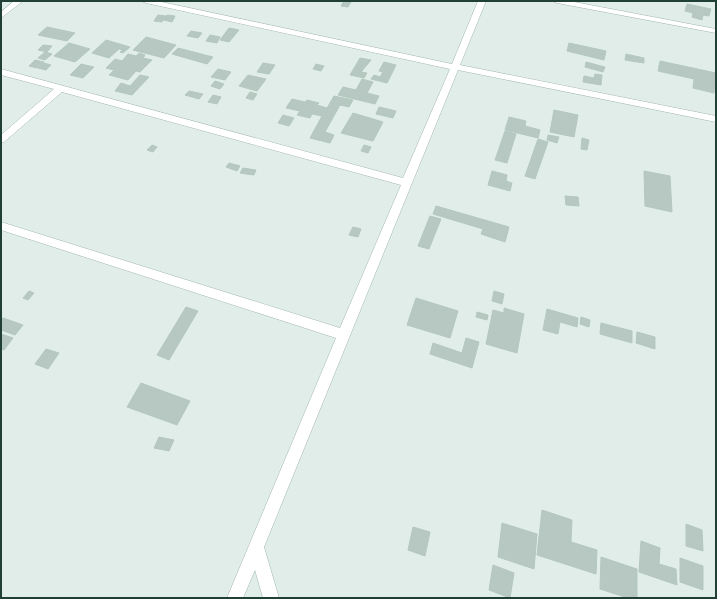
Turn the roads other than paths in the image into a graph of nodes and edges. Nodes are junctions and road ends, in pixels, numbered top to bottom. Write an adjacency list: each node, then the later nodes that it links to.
1 (19, 1): 5 (street)
2 (146, 1): 7 (street)
3 (482, 1): 7 (street)
4 (557, 1): 6 (street)
5 (1, 16)
6 (716, 31)
7 (454, 67): 10 (street); 12 (street)
8 (1, 72): 9 (street)
9 (60, 89): 11 (street); 12 (street)
10 (716, 119)
11 (1, 140)
12 (406, 183): 14 (street)
13 (1, 226): 14 (street)
14 (343, 335): 15 (street)
15 (256, 547): 16 (street); 17 (street)
16 (235, 598)
17 (271, 598)

